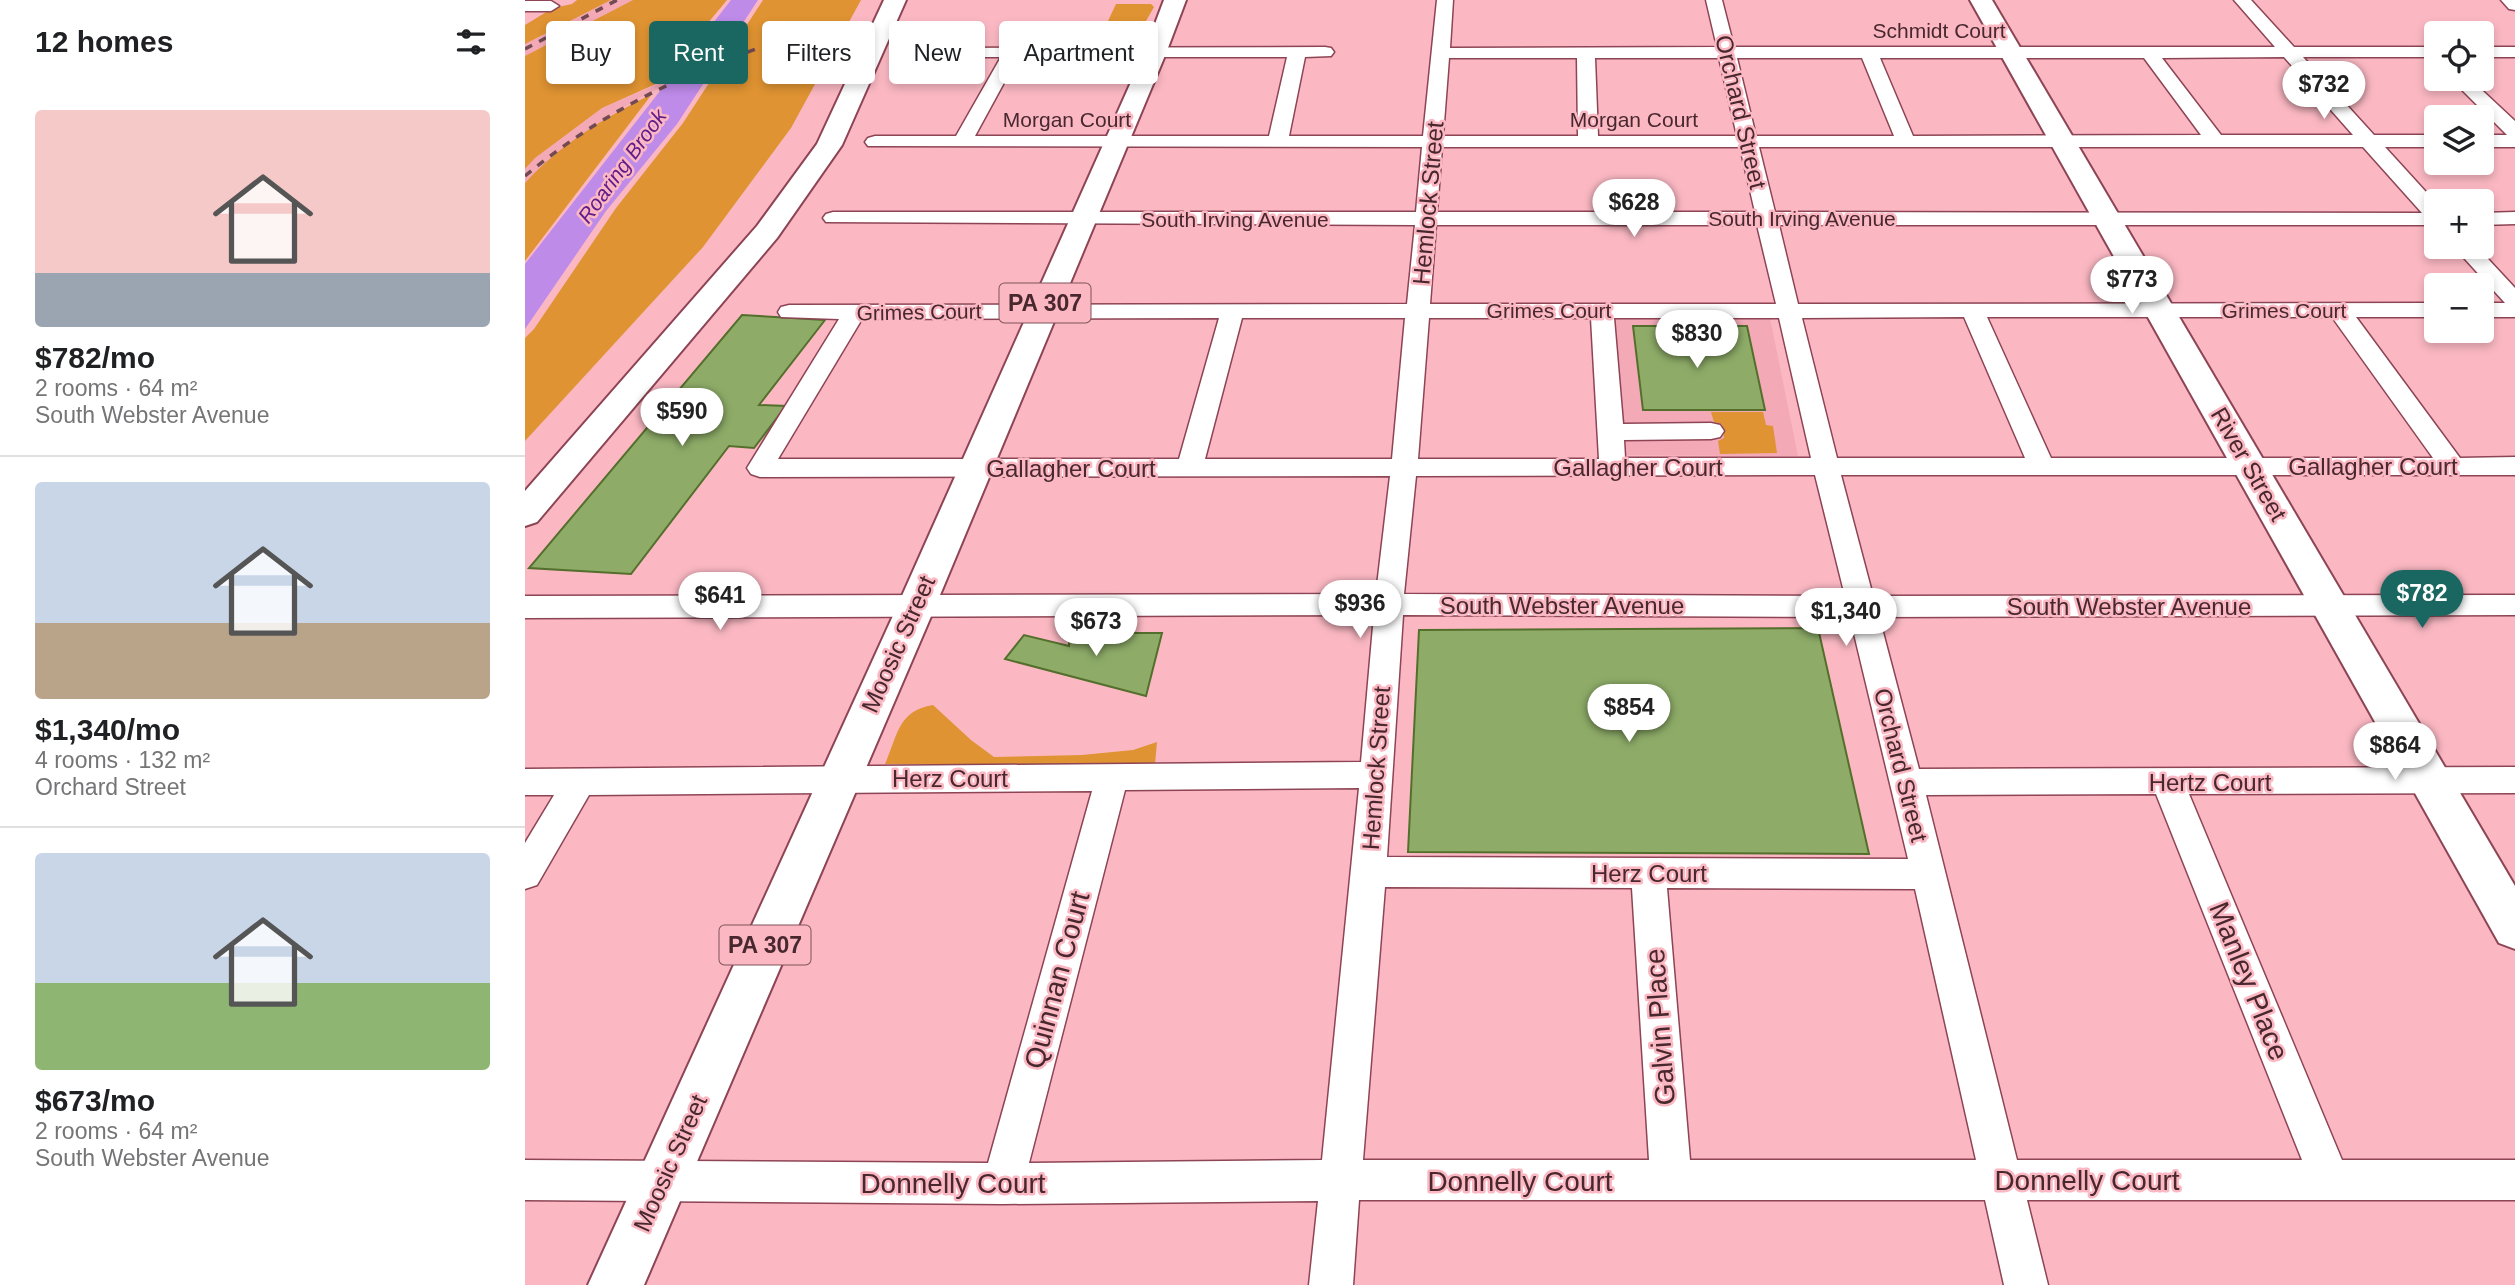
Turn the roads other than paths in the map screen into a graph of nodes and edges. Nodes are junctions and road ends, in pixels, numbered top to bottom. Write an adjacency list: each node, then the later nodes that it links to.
1 (878, 0): 79 (main road)
2 (895, 0): 80 (main road)
3 (1175, 0): 12 (main road, Moosic Street / PA 307)
4 (1445, 0): 19 (street, Hemlock Street)
5 (1714, 0): 21 (street, Orchard Street)
6 (1982, 0): 14 (main road, River Street)
7 (2242, 0): 24 (street)
8 (2509, 0): 9 (street)
9 (2515, 5)
10 (525, 6): 11 (street)
11 (551, 6)
12 (1158, 45)
13 (1325, 52): 18 (street)
14 (2011, 52): 22 (street, Schmidt Court); 23 (street, Schmidt Court); 43 (main road, River Street)
15 (2494, 52): 16 (street)
16 (2515, 52)
17 (1158, 53): 18 (street)
18 (1297, 53): 30 (street)
19 (1441, 53): 20 (street, Schmidt Court); 40 (street, Hemlock Street)
20 (1586, 53): 21 (street, Schmidt Court); 32 (street)
21 (1727, 53): 22 (street, Schmidt Court); 41 (street, Orchard Street)
22 (1869, 53): 42 (street)
23 (2150, 53): 24 (street, Schmidt Court); 33 (street)
24 (2289, 53): 25 (street, Schmidt Court); 34 (street)
25 (2424, 54)
26 (999, 76): 31 (street)
27 (1141, 84): 39 (main road, Moosic Street / PA 307)
28 (2472, 91): 29 (street)
29 (2515, 132)
30 (1278, 140): 39 (street, Morgan Court); 40 (street, Morgan Court)
31 (963, 141): 38 (street, Morgan Court); 39 (street, Morgan Court)
32 (1588, 141): 40 (street, Morgan Court); 41 (street, Morgan Court)
33 (2215, 141): 34 (street, Morgan Court); 43 (street, Morgan Court)
34 (2369, 141): 35 (street, Morgan Court); 44 (street)
35 (2424, 141)
36 (2494, 141): 37 (street)
37 (2515, 141)
38 (875, 142)
39 (1116, 142): 49 (main road, Moosic Street / PA 307)
40 (1434, 142): 47 (street, Hemlock Street)
41 (1749, 142): 42 (street, Morgan Court); 50 (street, Orchard Street)
42 (1906, 142): 43 (street, Morgan Court)
43 (2062, 142): 48 (main road, River Street)
44 (2424, 203)
45 (2424, 217): 48 (street, South Irving Avenue)
46 (833, 218): 49 (street, South Irving Avenue)
47 (1426, 218): 49 (street, South Irving Avenue); 50 (street, South Irving Avenue); 56 (street, Hemlock Street)
48 (2106, 218): 50 (street, South Irving Avenue); 60 (main road, River Street)
49 (1082, 219): 55 (main road, Moosic Street / PA 307)
50 (1765, 219): 58 (street, Orchard Street)
51 (2494, 219): 52 (street)
52 (2515, 219)
53 (2476, 259): 54 (street)
54 (2515, 301)
55 (1042, 310): 65 (street, Grimes Court); 67 (street, Grimes Court); 77 (main road, Moosic Street / PA 307)
56 (1419, 310): 57 (street, Grimes Court); 65 (street, Grimes Court); 70 (street, Hemlock Street)
57 (1602, 310): 58 (street, Grimes Court); 69 (street)
58 (1788, 310): 59 (street, Grimes Court); 71 (street, Orchard Street)
59 (1972, 310): 60 (street, Grimes Court); 72 (street)
60 (2158, 310): 61 (street, Grimes Court); 73 (main road, River Street)
61 (2339, 310): 62 (street, Grimes Court); 74 (street)
62 (2424, 310)
63 (2494, 310): 64 (street)
64 (2515, 310)
65 (1232, 311): 78 (street)
66 (789, 312): 67 (street, Grimes Court)
67 (855, 312): 77 (street, Gallagher Court)
68 (1711, 431): 69 (street)
69 (1611, 432): 76 (street)
70 (1404, 466): 76 (street, Gallagher Court); 78 (street, Gallagher Court); 81 (street, Hemlock Street)
71 (1826, 466): 72 (street, Gallagher Court); 76 (street, Gallagher Court); 86 (street, Orchard Street)
72 (2042, 466): 73 (street, Gallagher Court)
73 (2251, 466): 74 (street, Gallagher Court); 83 (main road, River Street)
74 (2453, 466): 75 (street, Gallagher Court)
75 (2515, 466)
76 (1613, 467)
77 (974, 468): 78 (street, Gallagher Court); 85 (main road, Moosic Street / PA 307)
78 (1190, 468)
79 (525, 480)
80 (525, 514)
81 (1389, 604): 85 (street, South Webster Avenue); 86 (street, South Webster Avenue); 87 (street, Hemlock Street)
82 (2515, 605): 83 (street, South Webster Avenue)
83 (2330, 606): 86 (street, South Webster Avenue); 90 (main road, River Street)
84 (525, 607): 85 (street, South Webster Avenue)
85 (916, 607): 89 (main road, Moosic Street / PA 307)
86 (1862, 607): 94 (street, Orchard Street)
87 (1375, 775): 88 (street, Herz Court); 96 (street, Hemlock Street)
88 (1112, 777): 89 (street, Herz Court); 108 (street, Quinnan Court)
89 (838, 778): 93 (street, Herz Court); 106 (main road, Moosic Street / PA 307)
90 (2430, 780): 91 (street, Hertz Court); 95 (street, Hertz Court); 100 (main road, River Street)
91 (2515, 780)
92 (525, 782): 93 (street, Herz Court)
93 (579, 782): 98 (street)
94 (1905, 782): 95 (street, Hertz Court); 99 (street, Orchard Street)
95 (2168, 783): 101 (street, Manley Place)
96 (1369, 872): 97 (street, Herz Court); 103 (street, Hemlock Street)
97 (1648, 873): 99 (street, Herz Court); 107 (street, Galvin Place)
98 (525, 874)
99 (1929, 874): 104 (street, Orchard Street)
100 (2515, 928)
101 (2330, 1179): 104 (street, Donnelly Court); 105 (street, Donnelly Court)
102 (525, 1180): 106 (street, Donnelly Court)
103 (1341, 1180): 107 (street, Donnelly Court); 108 (street, Donnelly Court); 110 (street, Hemlock Street)
104 (2001, 1180): 107 (street, Donnelly Court); 111 (street, Orchard Street)
105 (2515, 1180)
106 (662, 1181): 108 (street, Donnelly Court); 109 (main road, Moosic Street / PA 307)
107 (1671, 1181)
108 (1003, 1184)
109 (616, 1285)
110 (1331, 1285)
111 (2026, 1285)

